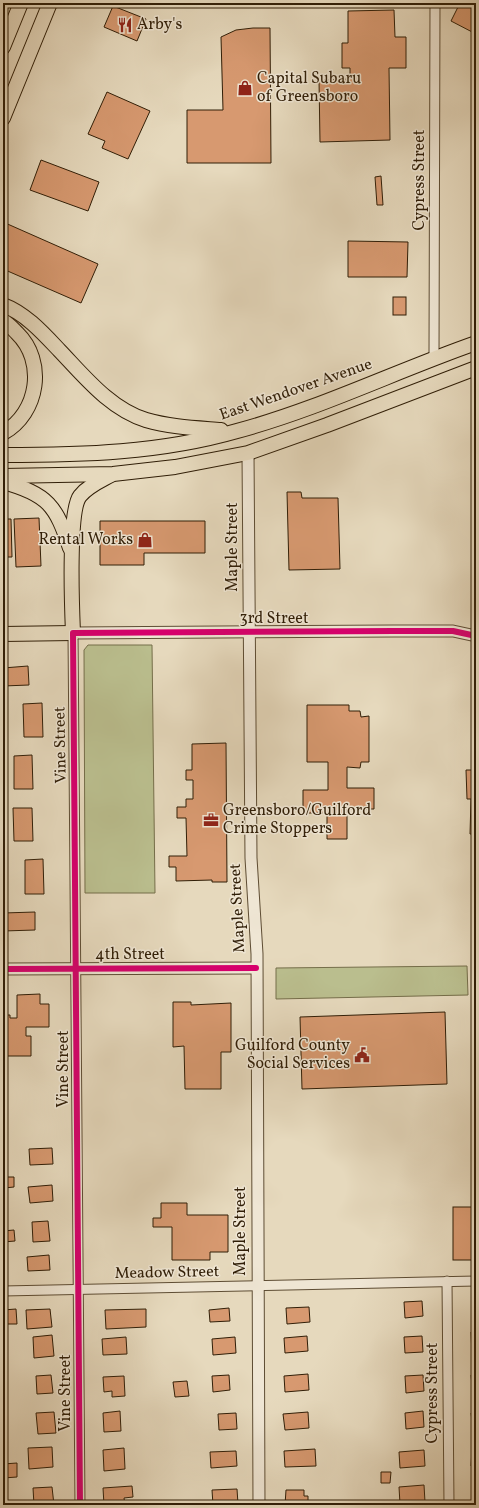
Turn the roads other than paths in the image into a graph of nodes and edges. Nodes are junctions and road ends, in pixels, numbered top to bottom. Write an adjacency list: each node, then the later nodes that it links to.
1 (50, 3): 5 (main road)
2 (435, 3): 9 (street, Cypress Street)
3 (17, 6): 4 (main road)
4 (3, 47)
5 (3, 118)
6 (3, 305): 12 (main road)
7 (3, 321): 13 (main road)
8 (476, 343): 9 (main road, East Wendover Avenue)
9 (434, 357): 11 (main road, East Wendover Avenue)
10 (476, 368): 14 (main road)
11 (283, 416): 12 (main road, East Wendover Avenue); 14 (main road)
12 (237, 431): 15 (main road, East Wendover Avenue)
13 (3, 433)
14 (248, 453): 16 (main road); 20 (street, Maple Street)
15 (3, 455)
16 (113, 474): 17 (main road); 19 (main road)
17 (3, 476)
18 (3, 482): 19 (main road)
19 (72, 554): 21 (main road)
20 (250, 632): 21 (street, 3rd Street); 23 (street, 3rd Street); 25 (street, Maple Street)
21 (73, 633): 22 (main road, 3rd Street); 24 (street, Vine Street)
22 (3, 634)
23 (476, 636)
24 (76, 968): 25 (street, 4th Street); 26 (street, 4th Street); 30 (street, Vine Street)
25 (256, 968): 29 (street, Maple Street)
26 (3, 969)
27 (447, 1281): 28 (street, Meadow Street); 29 (street, Meadow Street); 34 (street, Cypress Street)
28 (476, 1281)
29 (257, 1286): 30 (street, Meadow Street); 33 (street, Maple Street)
30 (78, 1290): 31 (street, Meadow Street); 32 (street, Vine Street)
31 (3, 1291)
32 (80, 1505)
33 (259, 1505)
34 (449, 1505)

